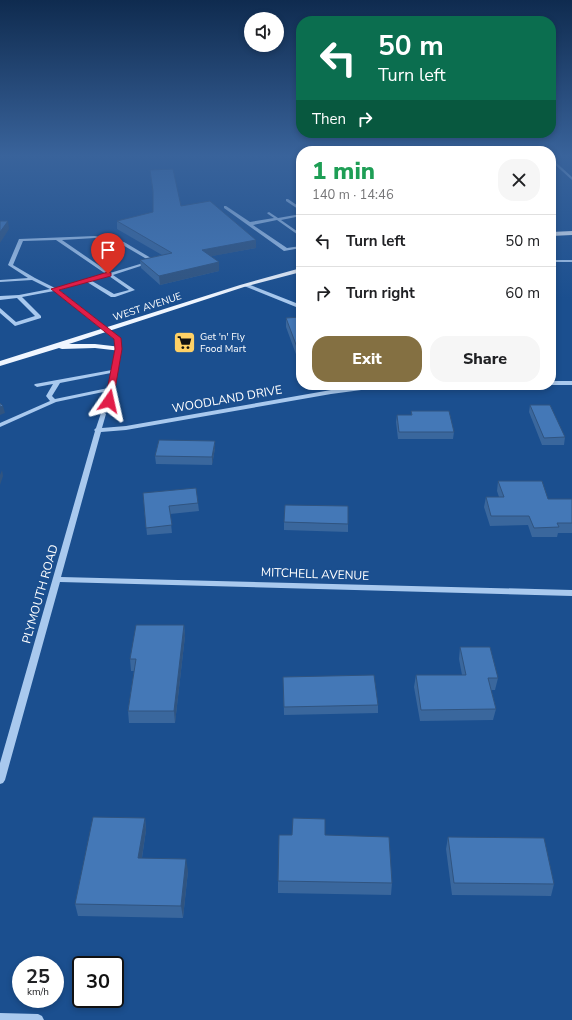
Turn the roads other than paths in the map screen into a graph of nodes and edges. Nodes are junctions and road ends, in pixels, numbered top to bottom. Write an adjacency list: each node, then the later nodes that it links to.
1 (225, 207): 5 (street)
2 (269, 213): 4 (street)
3 (296, 215): 4 (street)
4 (277, 219): 5 (street); 6 (street)
5 (248, 224): 10 (street)
6 (296, 232)
7 (572, 233): 8 (main road)
8 (556, 234)
9 (55, 238): 14 (street); 14 (street); 15 (street)
10 (296, 248)
11 (556, 261): 12 (street)
12 (572, 261)
13 (296, 271): 18 (main road, WEST AVENUE)
14 (108, 274): 16 (street); 16 (street)
15 (33, 279): 17 (street); 19 (street)
16 (87, 280): 19 (street)
17 (0, 281)
18 (246, 285): 22 (street); 24 (main road, WEST AVENUE)
19 (54, 289): 20 (street); 24 (street)
20 (19, 297): 21 (street); 23 (street)
21 (0, 298)
22 (296, 305)
23 (0, 310)
24 (107, 329): 25 (main road, WEST AVENUE); 26 (street)
25 (46, 349): 26 (main road); 27 (main road, WEST AVENUE)
26 (118, 349): 28 (street)
27 (0, 364)
28 (114, 371): 29 (street); 33 (street)
29 (58, 381): 32 (street); 35 (street)
30 (556, 383): 31 (street)
31 (572, 383)
32 (36, 385)
33 (111, 389): 35 (street); 36 (street)
34 (346, 390): 39 (street, WOODLAND DRIVE)
35 (54, 401): 38 (street)
36 (109, 401)
37 (103, 414): 39 (street, PLYMOUTH ROAD)
38 (0, 425)
39 (98, 430): 40 (street, PLYMOUTH ROAD)
40 (56, 579): 41 (street, MITCHELL AVENUE); 42 (street, PLYMOUTH ROAD)
41 (572, 593)
42 (0, 780)
43 (0, 1019): 44 (street)
44 (38, 1020)

